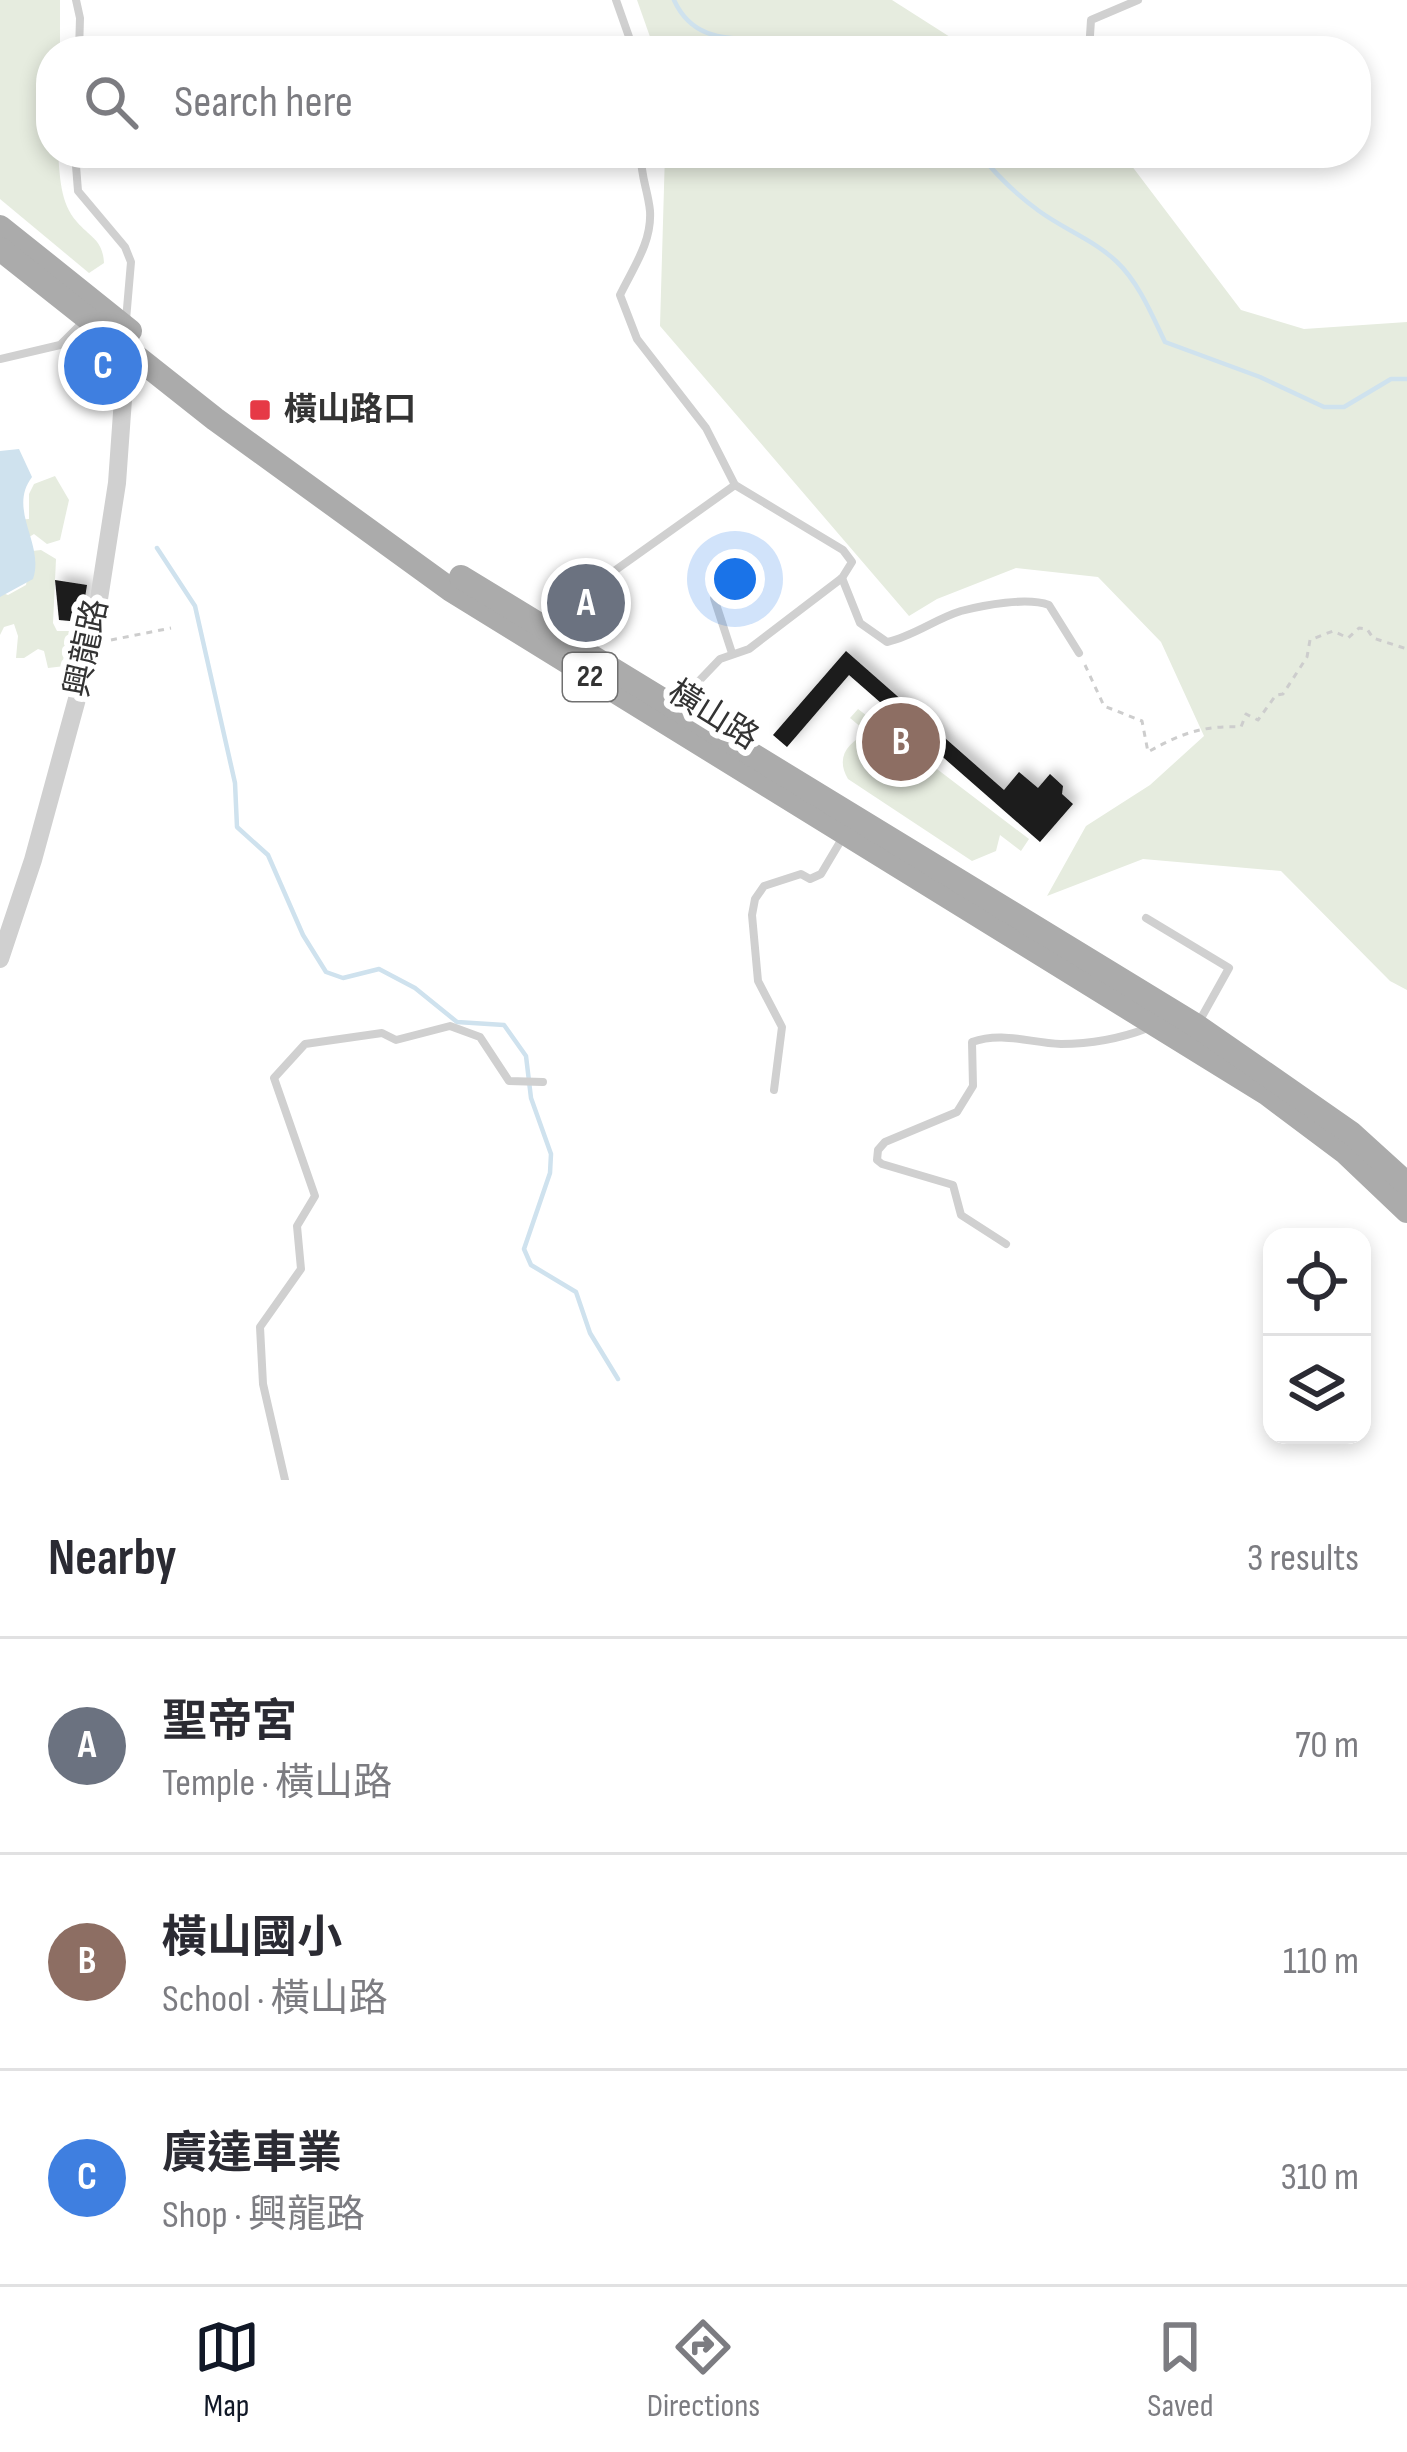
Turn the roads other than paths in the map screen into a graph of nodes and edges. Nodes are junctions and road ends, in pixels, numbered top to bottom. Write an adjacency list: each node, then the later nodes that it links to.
1 (76, 0): 4 (lane)
2 (616, 0): 5 (lane)
3 (1138, 0): 6 (lane)
4 (79, 36)
5 (629, 36)
6 (1090, 36)
7 (76, 168): 12 (lane)
8 (640, 168): 14 (lane)
9 (0, 227): 11 (main road, 橫山路 / 22)
10 (0, 249): 11 (main road, 橫山路 / 22)
11 (93, 311): 12 (main road, 橫山路 / 22); 13 (lane)
12 (127, 339): 19 (main road, 橫山路 / 22); 24 (street, 興龍路)
13 (0, 359)
14 (736, 485): 16 (lane); 19 (lane)
15 (746, 561): 17 (lane)
16 (842, 578): 17 (lane); 18 (lane)
17 (732, 653): 20 (lane)
18 (1079, 653)
19 (584, 663): 20 (main road, 橫山路 / 22)
20 (668, 714): 21 (main road, 橫山路 / 22)
21 (822, 797): 22 (main road, 橫山路 / 22); 26 (main road, 橫山路 / 22)
22 (844, 835): 25 (main road, 橫山路 / 22); 28 (lane)
23 (1146, 918): 26 (lane)
24 (0, 958)
25 (1159, 1025): 26 (main road, 橫山路 / 22); 31 (lane)
26 (1193, 1035): 29 (main road, 橫山路 / 22); 30 (main road, 橫山路 / 22)
27 (543, 1082): 32 (lane)
28 (773, 1090)
29 (1407, 1184)
30 (1407, 1211)
31 (1006, 1244)
32 (285, 1480)

